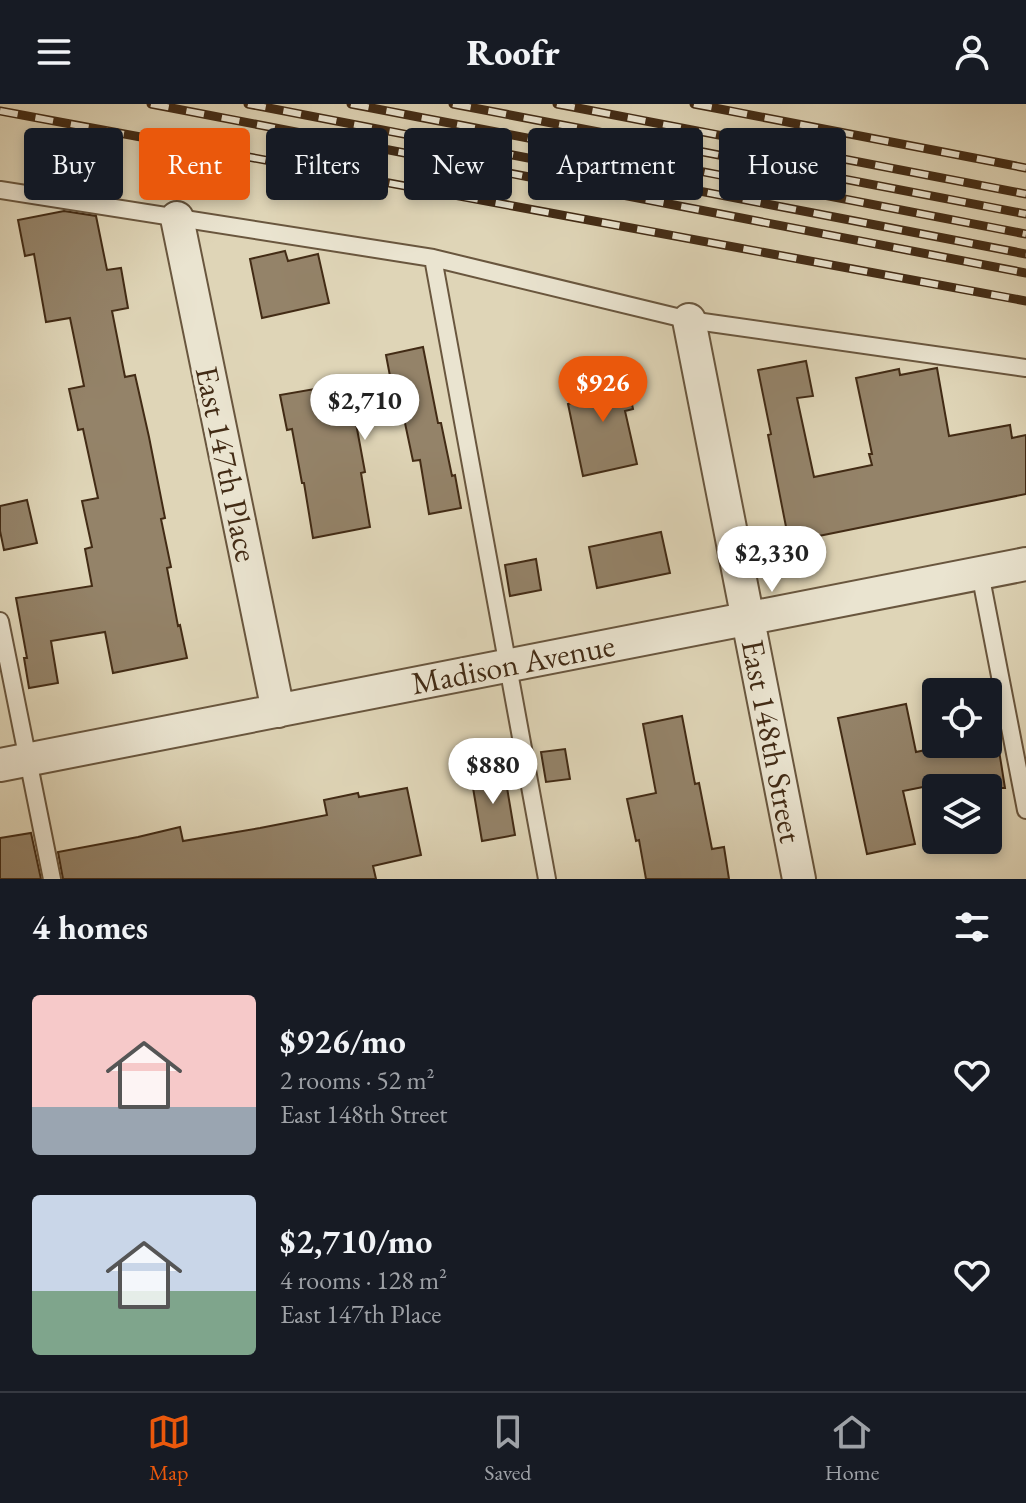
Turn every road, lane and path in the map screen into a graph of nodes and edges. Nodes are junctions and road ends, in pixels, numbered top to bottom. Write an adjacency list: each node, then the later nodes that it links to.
1 (0, 190): 2 (lane)
2 (177, 218): 3 (lane); 11 (street, East 147th Place)
3 (433, 258): 4 (lane); 10 (lane)
4 (689, 320): 5 (lane); 8 (street, East 148th Street)
5 (1026, 368)
6 (1026, 564): 7 (street, Madison Avenue)
7 (980, 573): 8 (street, Madison Avenue); 13 (lane)
8 (748, 618): 10 (street, Madison Avenue); 16 (street, East 148th Street)
9 (0, 621): 12 (lane)
10 (508, 665): 11 (street, Madison Avenue); 15 (lane)
11 (278, 711): 12 (street, Madison Avenue)
12 (14, 763): 14 (lane)
13 (1026, 810)
14 (52, 879)
15 (547, 879)
16 (799, 879)

